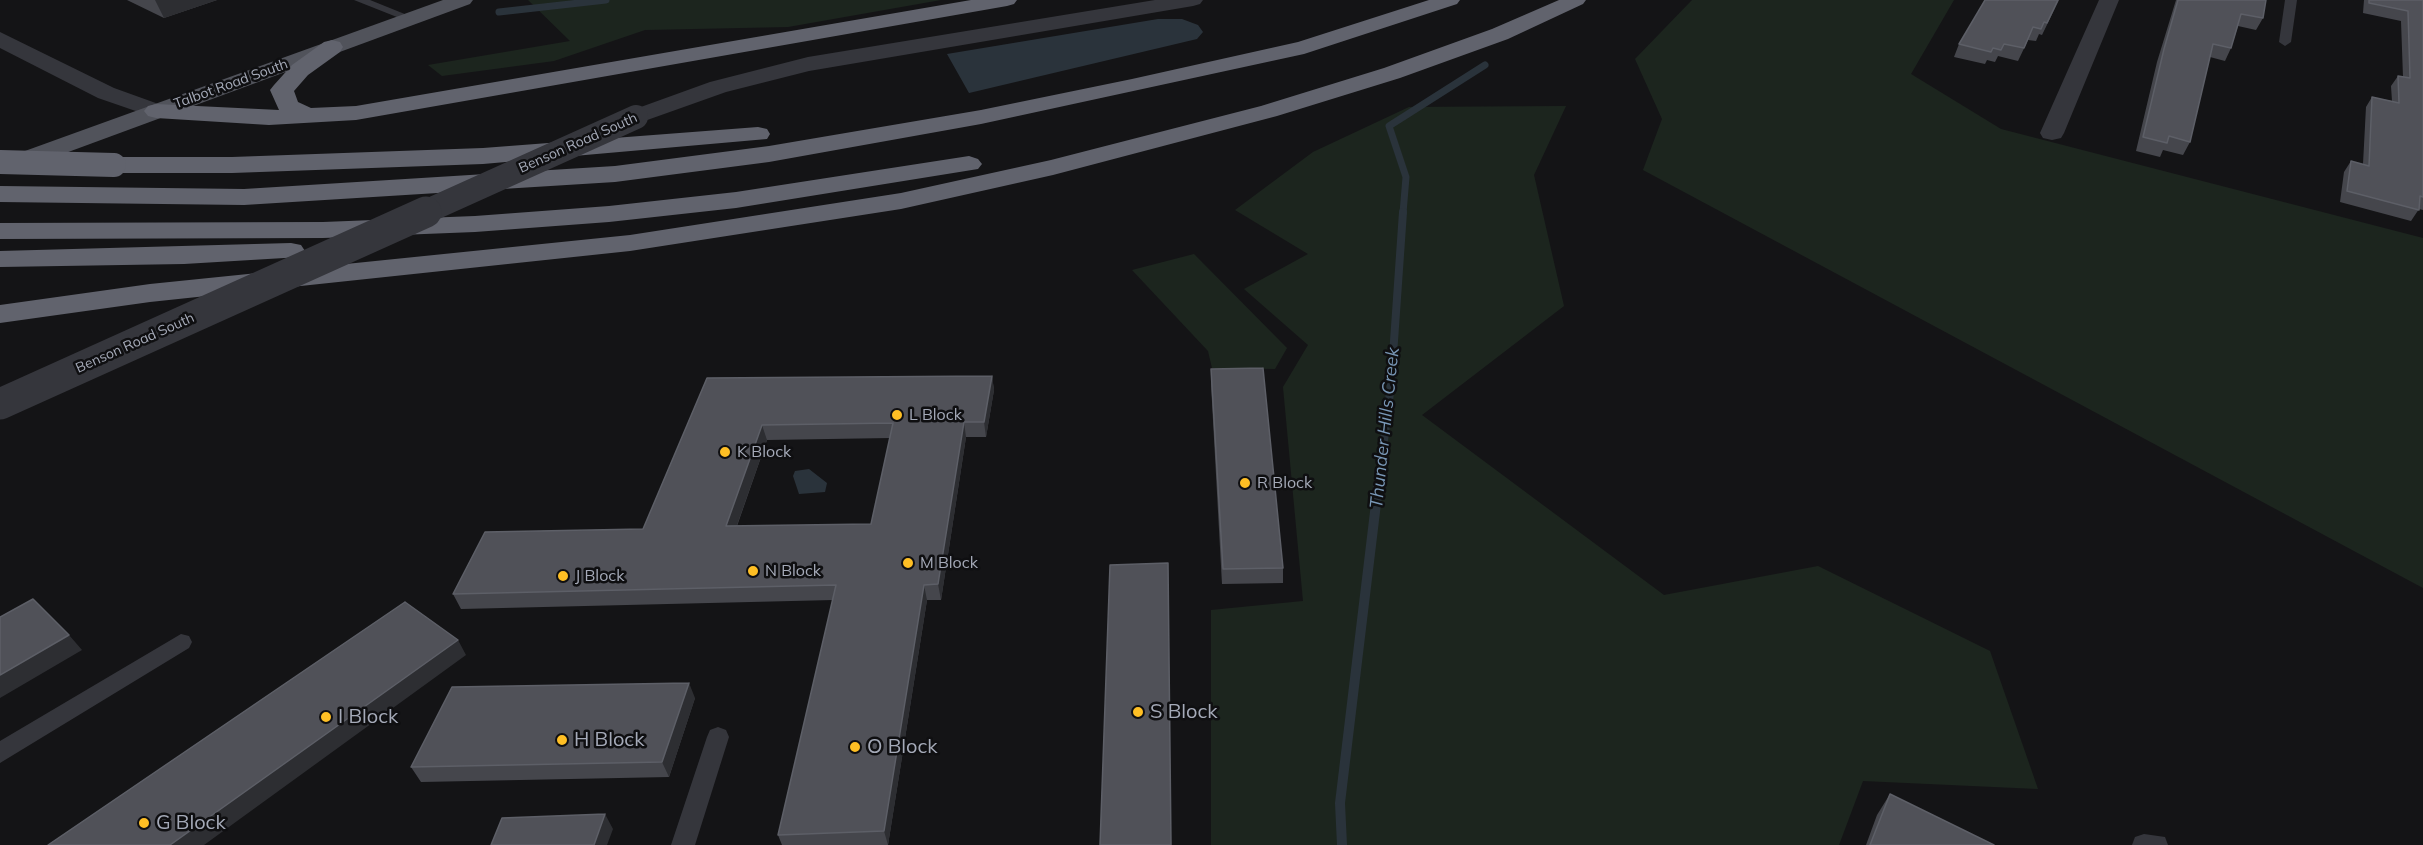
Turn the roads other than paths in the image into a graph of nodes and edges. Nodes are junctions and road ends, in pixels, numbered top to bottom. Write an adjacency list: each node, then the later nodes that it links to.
1 (360, 0): 10 (lane)
2 (463, 0): 10 (main road, Talbot Road South)
3 (1008, 0): 16 (highway)
4 (1193, 0): 25 (street, Benson Road South, bridge)
5 (1450, 0): 14 (highway)
6 (1538, 0): 21 (highway)
7 (1576, 0): 24 (highway)
8 (2109, 0): 17 (street)
9 (2291, 0): 12 (lane)
10 (411, 19): 13 (main road, Talbot Road South)
11 (0, 39): 15 (street)
12 (2285, 42)
13 (332, 47): 15 (main road, Talbot Road South); 16 (highway)
14 (1304, 47): 18 (highway, bridge); 20 (highway)
15 (156, 111): 16 (highway); 19 (main road, Talbot Road South)
16 (309, 117)
17 (2052, 133)
18 (0, 162)
19 (0, 169)
20 (0, 194)
21 (609, 214): 22 (highway); 23 (highway)
22 (0, 231)
23 (0, 259)
24 (0, 314)
25 (0, 404)
26 (181, 642): 28 (lane)
27 (718, 737): 29 (lane)
28 (0, 753)
29 (683, 845)
30 (2144, 845): 31 (lane)
31 (2156, 845)

